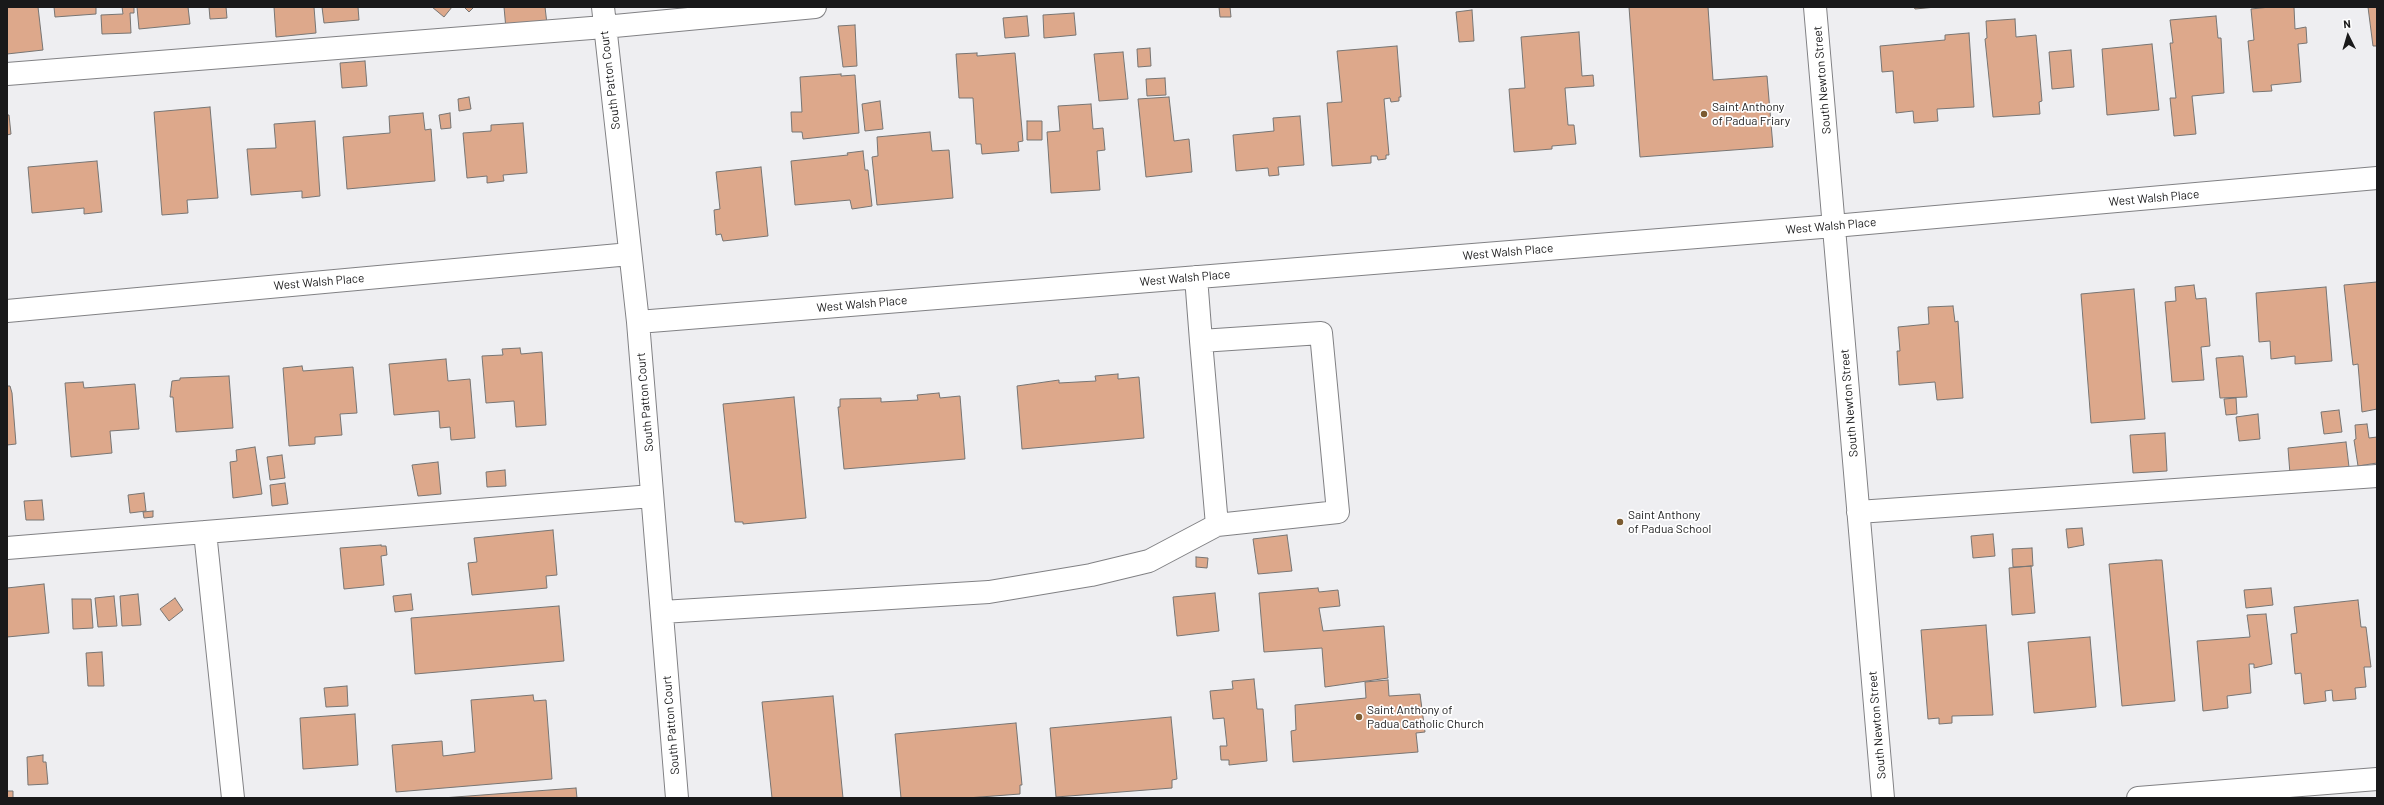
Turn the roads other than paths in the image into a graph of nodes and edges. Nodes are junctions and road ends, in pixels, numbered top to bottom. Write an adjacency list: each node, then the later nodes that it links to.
1 (596, 7): 4 (street, South Patton Court)
2 (815, 7): 4 (street)
3 (1815, 7): 7 (street, South Newton Street)
4 (603, 17): 5 (street); 8 (street, South Patton Court)
5 (7, 74)
6 (2377, 178): 7 (street, West Walsh Place)
7 (1834, 226): 9 (street, West Walsh Place); 15 (street, South Newton Street)
8 (630, 254): 10 (street, West Walsh Place); 11 (street, South Patton Court)
9 (1196, 277): 11 (street, West Walsh Place); 12 (street)
10 (7, 311)
11 (638, 322): 14 (street, South Patton Court)
12 (1201, 341): 16 (street); 16 (street)
13 (2377, 476): 15 (street)
14 (652, 496): 17 (street); 19 (street, South Patton Court)
15 (1858, 512): 23 (street, South Newton Street)
16 (1217, 524): 19 (street)
17 (205, 532): 18 (street); 21 (street)
18 (7, 548)
19 (662, 612): 22 (street, South Patton Court)
20 (2377, 779): 24 (street)
21 (233, 798)
22 (677, 798)
23 (1883, 798)
24 (2138, 798)

